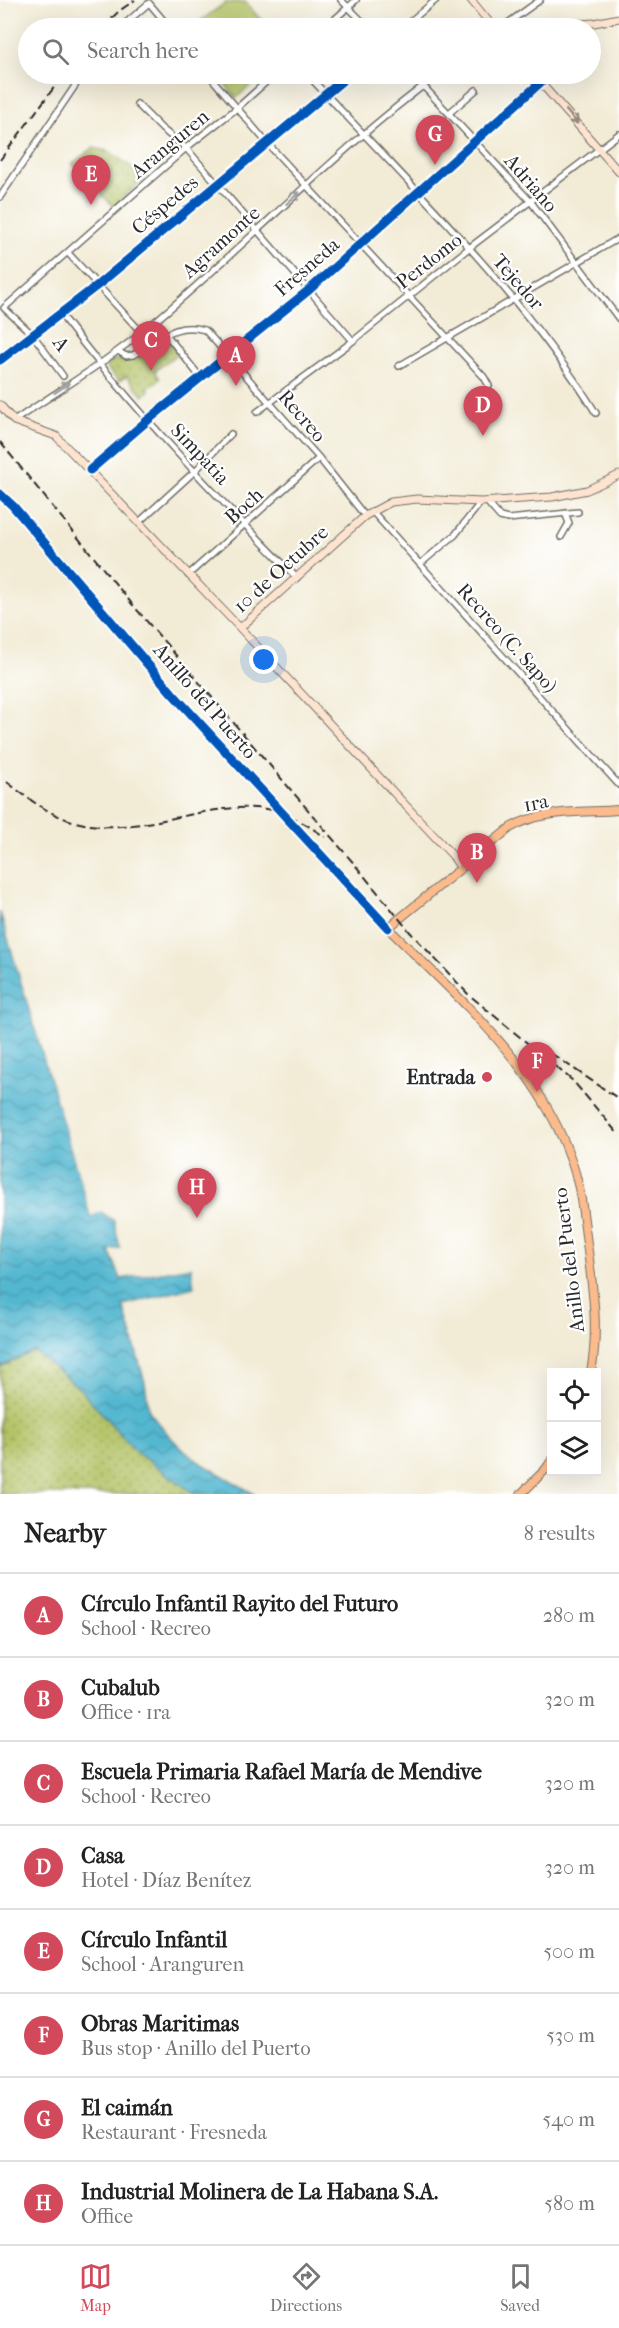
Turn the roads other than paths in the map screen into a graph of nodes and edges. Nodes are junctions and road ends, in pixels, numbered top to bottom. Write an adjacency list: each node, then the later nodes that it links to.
1 (341, 0): 6 (street)
2 (356, 0): 6 (street)
3 (436, 0): 11 (street)
4 (471, 0): 12 (main road)
5 (540, 0): 13 (street)
6 (348, 7): 9 (street); 10 (street)
7 (132, 18): 8 (street)
8 (162, 18)
9 (335, 18)
10 (359, 18)
11 (414, 18)
12 (486, 18)
13 (515, 18)
14 (619, 18): 15 (main road)
15 (601, 22)
16 (76, 84): 40 (street)
17 (217, 84): 28 (street)
18 (264, 84): 28 (street, Aranguren)
19 (317, 84): 26 (street, Tejedor)
20 (338, 84): 26 (street, Céspedes)
21 (426, 84): 24 (street, Agramonte)
22 (539, 84): 32 (street, Fresneda)
23 (543, 84): 35 (main road, one-way to 35)
24 (423, 86): 29 (street, Adriano); 31 (street, Agramonte)
25 (476, 90): 29 (street)
26 (326, 94): 31 (street, Tejedor); 33 (street, Céspedes)
27 (137, 105): 34 (street)
28 (237, 108): 33 (street); 34 (street, Aranguren)
29 (449, 114): 32 (street, Adriano)
30 (619, 134): 35 (street, Perdomo)
31 (365, 135): 38 (street, Agramonte); 39 (street, Tejedor)
32 (474, 141): 39 (street, Fresneda); 41 (street, Adriano)
33 (267, 143): 37 (street, Céspedes); 38 (street)
34 (186, 148): 37 (street); 46 (street, Aranguren)
35 (599, 148): 36 (main road); 41 (street, Perdomo)
36 (619, 172)
37 (217, 185): 42 (street); 48 (street, Céspedes)
38 (307, 185): 42 (street, Agramonte, one-way to 38); 44 (street)
39 (418, 193): 44 (street, Fresneda); 45 (street, Tejedor)
40 (0, 197)
41 (531, 202): 45 (street, Perdomo); 47 (street, Adriano)
42 (257, 230): 49 (street); 55 (street, Agramonte)
43 (619, 238): 47 (street)
44 (361, 243): 49 (street, Fresneda); 50 (street)
45 (469, 248): 50 (street, Perdomo); 51 (street, Tejedor)
46 (68, 253): 48 (street); 52 (street, Aranguren)
47 (578, 263): 51 (street); 54 (street, Adriano)
48 (99, 284): 55 (street); 57 (street, Céspedes)
49 (309, 290): 59 (street); 61 (street, Fresneda)
50 (409, 296): 58 (street); 59 (street, Perdomo)
51 (515, 299): 58 (street); 71 (street, Tejedor)
52 (4, 308): 57 (street, A)
53 (64, 319): 63 (street, Simpatia)
54 (619, 319)
55 (142, 333): 60 (street, Agramonte)
56 (166, 334): 60 (street, Recreo); 61 (street, Recreo); 66 (street)
57 (33, 335): 62 (street, Céspedes); 65 (street, A)
58 (448, 338): 64 (street); 67 (street)
59 (353, 341): 68 (street, Perdomo)
60 (118, 351): 63 (street, Agramonte)
61 (228, 356): 66 (street, Fresneda); 68 (street, Recreo)
62 (0, 360)
63 (99, 365): 72 (street, Simpatia); 73 (street, Agramonte, one-way to 63)
64 (399, 366)
65 (63, 376)
66 (201, 378): 72 (street, Fresneda)
67 (489, 386)
68 (269, 402): 70 (street, Perdomo); 75 (street, Recreo)
69 (0, 405): 73 (main road)
70 (257, 412)
71 (596, 413)
72 (148, 420): 76 (street, Fresneda); 77 (street, Simpatia)
73 (14, 421): 76 (main road)
74 (231, 434): 77 (street)
75 (319, 458): 84 (street, Recreo); 86 (street, Boch)
76 (90, 470): 85 (main road)
77 (195, 471): 85 (street); 86 (street, Simpatia)
78 (619, 475): 80 (main road, 10 de Octubre)
79 (0, 494): 95 (main road, Anillo del Puerto)
80 (484, 502): 81 (main road, 10 de Octubre); 83 (street); 88 (street)
81 (372, 511): 84 (main road, 10 de Octubre); 88 (street, Recreo (C. Sapo))
82 (578, 512): 83 (street)
83 (565, 513): 87 (street)
84 (365, 516): 90 (main road, 10 de Octubre)
85 (139, 522): 89 (main road)
86 (245, 525): 89 (street, Boch); 90 (street, Simpatia)
87 (561, 537)
88 (420, 564): 92 (street, Recreo (C. Sapo))
89 (188, 575): 91 (main road)
90 (297, 578): 91 (main road, 10 de Octubre)
91 (240, 628): 94 (main road, 10 de Octubre)
92 (619, 785)
93 (619, 810): 94 (main road, 1ra)
94 (461, 868): 95 (main road, 1ra)
95 (388, 928): 96 (main road, Anillo del Puerto)
96 (592, 1368)
97 (547, 1467): 98 (main road)
98 (521, 1494)

